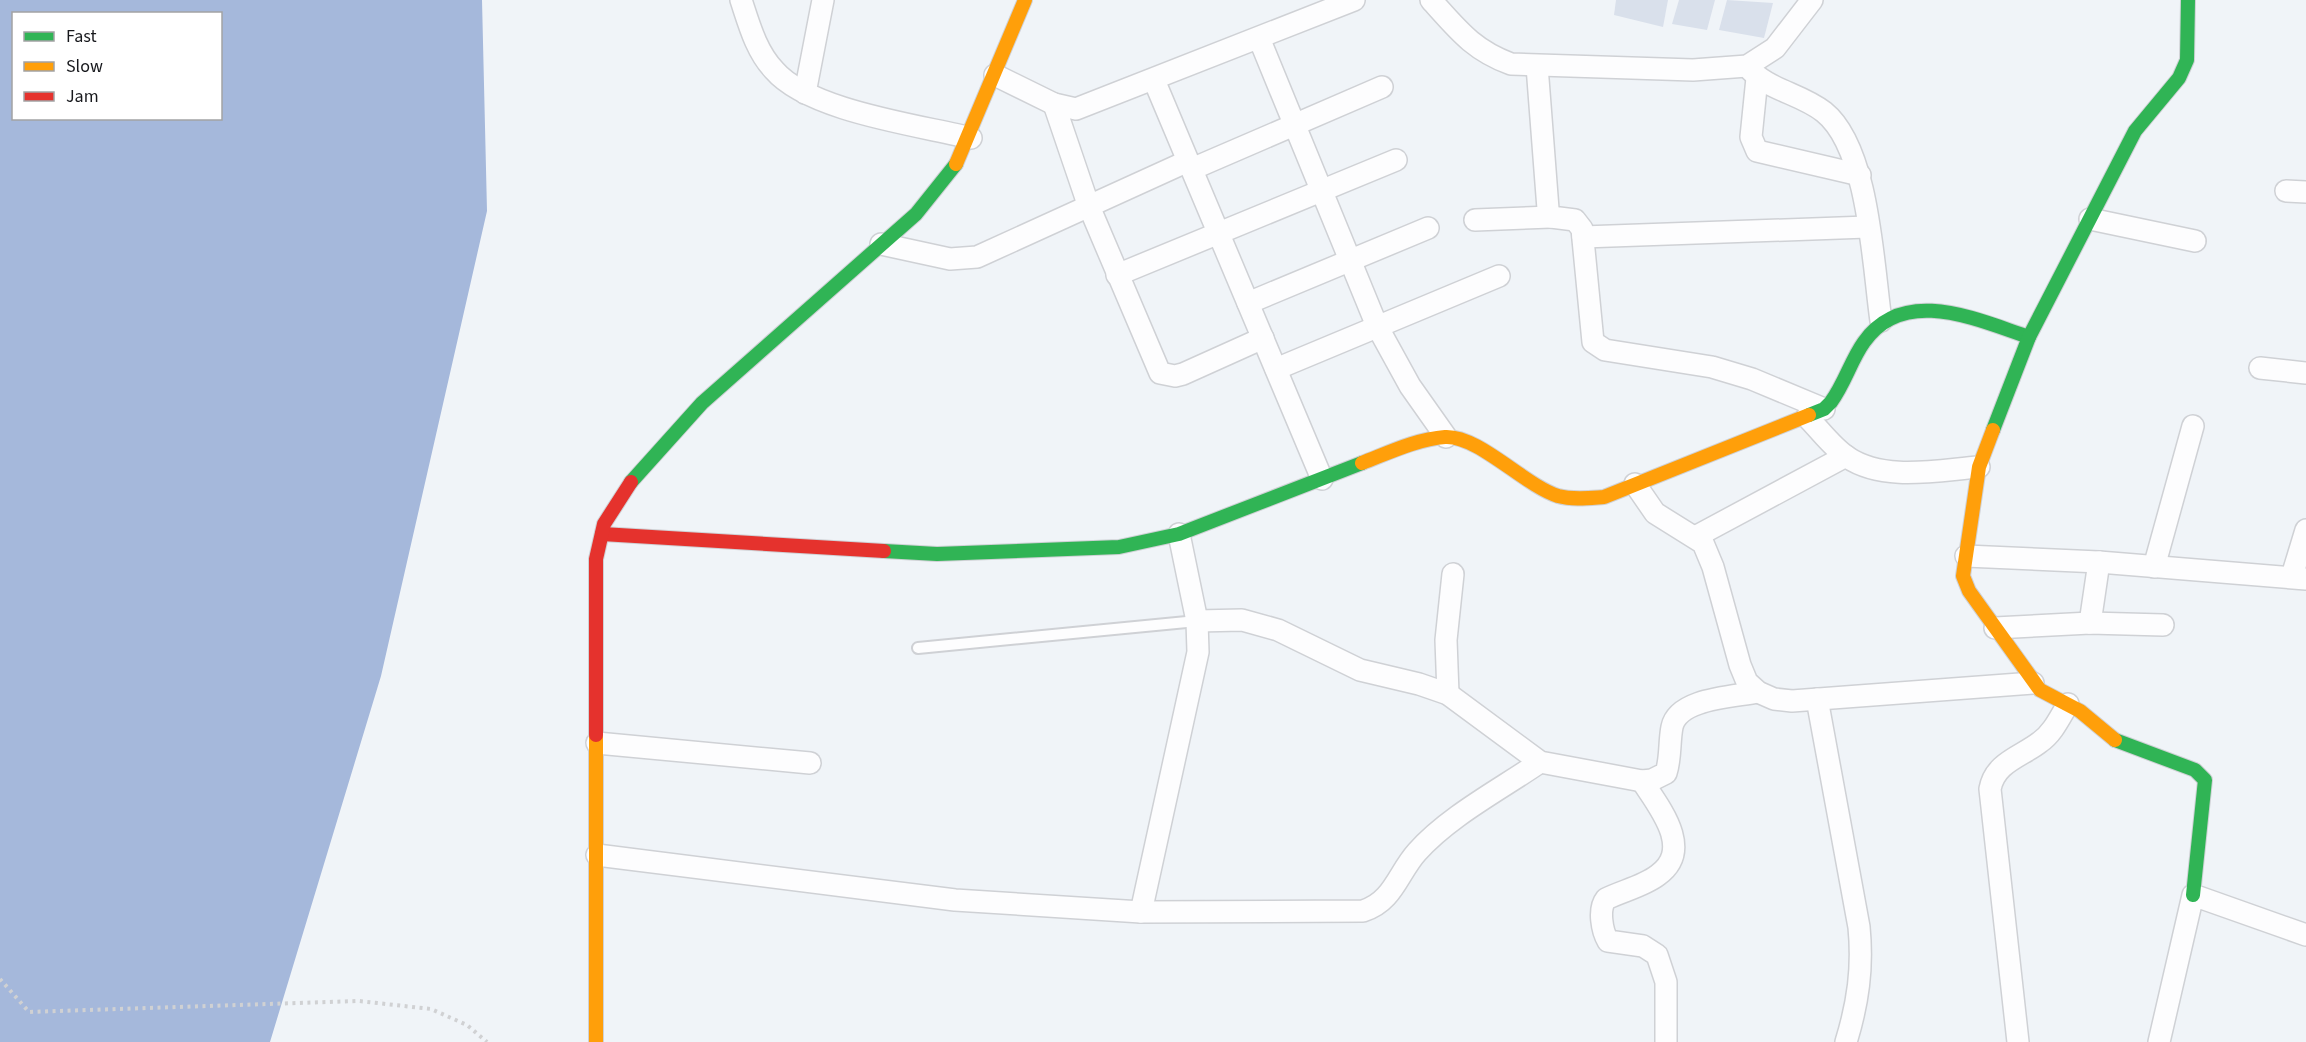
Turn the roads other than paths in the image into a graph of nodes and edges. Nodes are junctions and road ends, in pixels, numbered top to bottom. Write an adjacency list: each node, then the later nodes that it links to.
1 (741, 0): 14 (street)
2 (823, 0): 14 (street)
3 (1025, 0): 11 (street)
4 (1354, 0): 8 (street)
5 (1431, 0): 9 (street)
6 (1812, 0): 10 (street)
7 (2188, 0): 24 (street)
8 (1259, 38): 12 (street); 16 (street)
9 (1537, 66): 10 (street); 23 (street)
10 (1752, 72): 20 (street); 20 (street)
11 (995, 75): 15 (street); 17 (street)
12 (1154, 80): 15 (street); 19 (street)
13 (1382, 87): 16 (street)
14 (805, 93): 17 (street)
15 (1054, 104): 22 (street)
16 (1294, 125): 19 (street); 21 (street)
17 (971, 138): 31 (street)
18 (1396, 160): 21 (street)
19 (1190, 165): 22 (street); 28 (street)
20 (1860, 174): 26 (street)
21 (1321, 192): 28 (street); 32 (street)
22 (1088, 204): 31 (street); 33 (street)
23 (1551, 217): 25 (street); 29 (street)
24 (2090, 219): 30 (street); 38 (street)
25 (1475, 220)
26 (1868, 227): 29 (street); 36 (street)
27 (1428, 228): 32 (street)
28 (1218, 234): 33 (street); 35 (street)
29 (1584, 237): 43 (street)
30 (2195, 241)
31 (881, 244): 51 (street)
32 (1349, 261): 35 (street); 37 (street)
33 (1118, 275): 39 (street)
34 (1499, 276): 37 (street)
35 (1248, 303): 39 (street)
36 (1881, 321): 38 (street); 43 (street)
37 (1377, 326): 41 (street); 45 (street)
38 (2029, 337): 47 (street)
39 (1263, 338): 41 (street)
40 (2260, 368): 42 (street)
41 (1276, 369): 48 (street)
42 (2306, 373)
43 (1816, 413): 46 (street); 49 (street)
44 (2193, 426): 56 (street)
45 (1446, 437): 48 (street); 49 (street)
46 (1846, 456): 47 (street); 53 (street)
47 (1980, 467): 54 (street)
48 (1322, 478): 52 (street)
49 (1635, 484): 53 (street)
50 (2306, 530): 58 (street)
51 (602, 534): 52 (street); 69 (street)
52 (1179, 534): 59 (street)
53 (1695, 537): 65 (street)
54 (1966, 556): 55 (street); 62 (street)
55 (2099, 562): 56 (street); 60 (street)
56 (2154, 567): 58 (street)
57 (1453, 574): 66 (street)
58 (2299, 578)
59 (1197, 621): 63 (lane); 66 (street); 75 (street)
60 (2090, 623): 61 (street); 62 (street)
61 (2163, 625)
62 (1995, 628): 64 (street)
63 (918, 648)
64 (2033, 683): 67 (street); 68 (street)
65 (1758, 692): 67 (street); 72 (street)
66 (1448, 694): 70 (street)
67 (1817, 699): 79 (street)
68 (2068, 704): 74 (street); 80 (street)
69 (597, 743): 71 (street); 73 (street)
70 (1540, 762): 72 (street); 75 (street)
71 (810, 763)
72 (1642, 781): 78 (street)
73 (597, 855): 75 (street); 77 (street)
74 (2193, 895): 76 (street); 81 (street)
75 (1142, 912)
76 (2306, 935)
77 (596, 1042)
78 (1666, 1042)
79 (1846, 1042)
80 (2018, 1042)
81 (2159, 1042)

